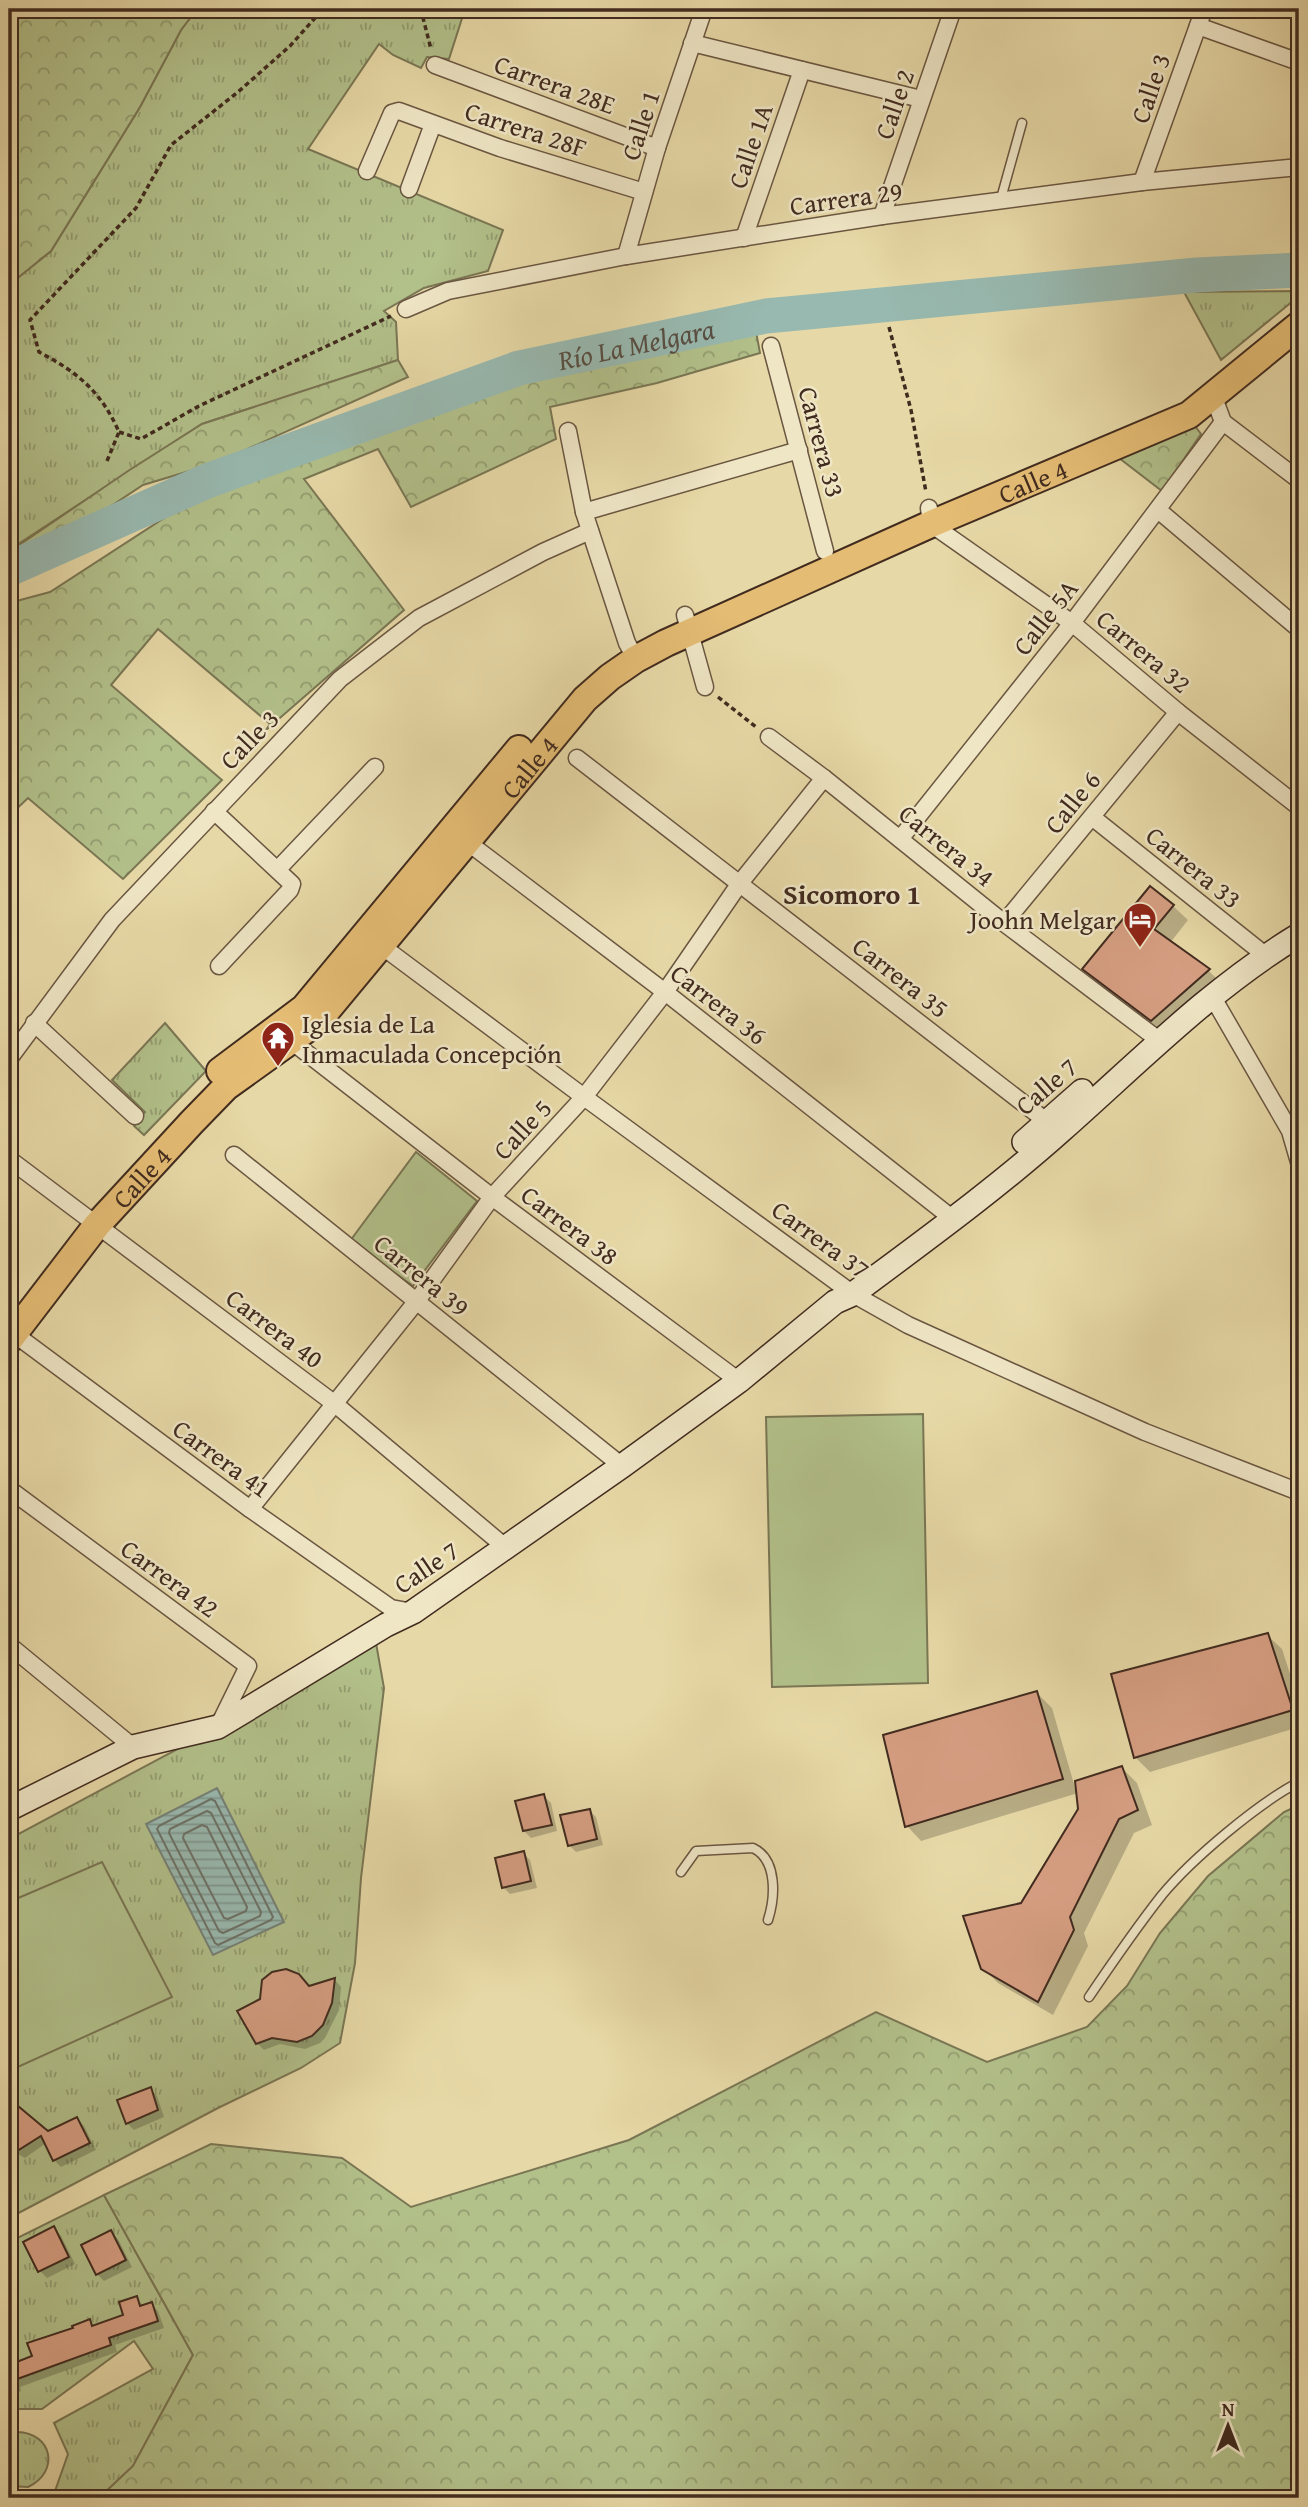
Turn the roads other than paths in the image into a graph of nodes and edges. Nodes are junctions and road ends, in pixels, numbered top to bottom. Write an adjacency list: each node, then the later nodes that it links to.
1 (704, 9): 7 (street, Calle 1)
2 (953, 9): 11 (street, Calle 2)
3 (1204, 9): 6 (street, Calle 3)
4 (1293, 9): 5 (street)
5 (1299, 12)
6 (1198, 26): 8 (street); 17 (street, Calle 3)
7 (692, 43): 10 (street); 14 (street, Calle 1)
8 (1299, 62)
9 (435, 65): 14 (street, Carrera 28E)
10 (802, 70): 11 (street); 22 (street, Calle 1A)
11 (921, 99): 21 (street, Calle 2)
12 (1022, 123): 20 (lane)
13 (433, 124): 16 (street, Carrera 28F); 18 (street); 19 (street, Carrera 28F)
14 (657, 148): 19 (street, Calle 1)
15 (1299, 167): 17 (street, Carrera 29)
16 (367, 172)
17 (1142, 182): 20 (street, Carrera 29)
18 (409, 189)
19 (644, 192): 23 (street, Calle 1)
20 (1000, 202): 21 (street, Carrera 29)
21 (882, 216): 22 (street, Carrera 29)
22 (744, 238): 23 (street, Carrera 29)
23 (626, 256): 24 (street, Carrera 29)
24 (406, 309)
25 (1299, 325): 27 (main road, Calle 4)
26 (771, 346): 30 (street, Carrera 33)
27 (1208, 398): 28 (street); 34 (main road, Calle 4)
28 (1223, 422): 31 (street); 32 (street, Calle 5A)
29 (568, 431): 33 (street)
30 (799, 450): 33 (street); 36 (street, Carrera 33)
31 (1299, 480)
32 (1158, 509): 38 (street, Calle 5A); 39 (street)
33 (584, 512): 35 (street)
34 (930, 516): 36 (main road, Calle 4); 37 (main road, Calle 4); 38 (street, Carrera 32)
35 (590, 531): 40 (street); 48 (street, Calle 3)
36 (825, 551): 37 (main road, Calle 4)
37 (688, 623): 40 (main road, Calle 4); 41 (street)
38 (1072, 623): 42 (street, Carrera 32); 51 (street, Calle 5A)
39 (1299, 629)
40 (632, 651): 50 (main road, Calle 4)
41 (705, 687)
42 (1178, 712): 47 (street, Carrera 32); 49 (street, Calle 6)
43 (769, 737): 46 (street, Carrera 34)
44 (578, 758): 53 (street, Carrera 35)
45 (375, 767): 52 (street)
46 (824, 778): 51 (street, Carrera 34); 53 (street, Calle 5)
47 (1299, 807)
48 (214, 811): 52 (street); 62 (street, Calle 3)
49 (1092, 817): 55 (street, Calle 6); 58 (street, Carrera 33)
50 (460, 835): 57 (main road, Calle 4); 60 (street, Carrera 36)
51 (900, 839): 55 (street, Carrera 34)
52 (278, 869): 59 (street)
53 (740, 883): 60 (street, Calle 5); 68 (street, Carrera 35)
54 (1299, 918): 58 (street, Calle 7)
55 (1004, 923): 64 (street, Carrera 34)
56 (1299, 935): 58 (street, Calle 7)
57 (375, 940): 63 (main road, Calle 4); 66 (street, Carrera 37)
58 (1260, 951): 61 (street, Calle 7); 64 (street, Calle 7)
59 (219, 966)
60 (665, 992): 66 (street, Calle 5); 74 (street, Carrera 36)
61 (1212, 996): 64 (street, Calle 7); 69 (street)
62 (34, 1023): 65 (street, Calle 3); 67 (street)
63 (284, 1035): 73 (street, Carrera 38); 75 (main road, Calle 4)
64 (1154, 1037): 68 (street, Calle 7)
65 (9, 1059)
66 (584, 1097): 73 (street, Calle 5); 76 (street, Carrera 37)
67 (135, 1116)
68 (1054, 1127): 74 (street, Calle 7)
69 (1294, 1135): 72 (street)
70 (234, 1155): 77 (street, Carrera 39)
71 (9, 1159): 75 (street, Carrera 40)
72 (1299, 1162)
73 (492, 1197): 77 (street, Calle 5); 79 (street, Carrera 38)
74 (948, 1215): 76 (street, Calle 7)
75 (90, 1220): 78 (main road, Calle 4); 80 (street, Carrera 40)
76 (844, 1294): 79 (street, Calle 7); 83 (street, Carrera 37)
77 (416, 1303): 80 (street, Calle 5); 81 (street, Carrera 39)
78 (10, 1328): 84 (street, Carrera 41)
79 (739, 1381): 81 (street, Calle 7)
80 (335, 1404): 84 (street, Calle 5); 85 (street, Carrera 40)
81 (622, 1466): 85 (street, Calle 7)
82 (9, 1489): 88 (street, Carrera 42)
83 (1299, 1492)
84 (250, 1509): 86 (street, Carrera 41)
85 (504, 1546): 86 (street, Calle 7)
86 (413, 1612): 88 (street, Calle 7)
87 (9, 1646): 89 (street)
88 (218, 1727): 89 (street, Calle 7)
89 (133, 1747): 91 (street, Calle 7)
90 (1299, 1782): 94 (lane)
91 (9, 1809)
92 (681, 1872): 93 (lane)
93 (768, 1920)
94 (1089, 1997)

